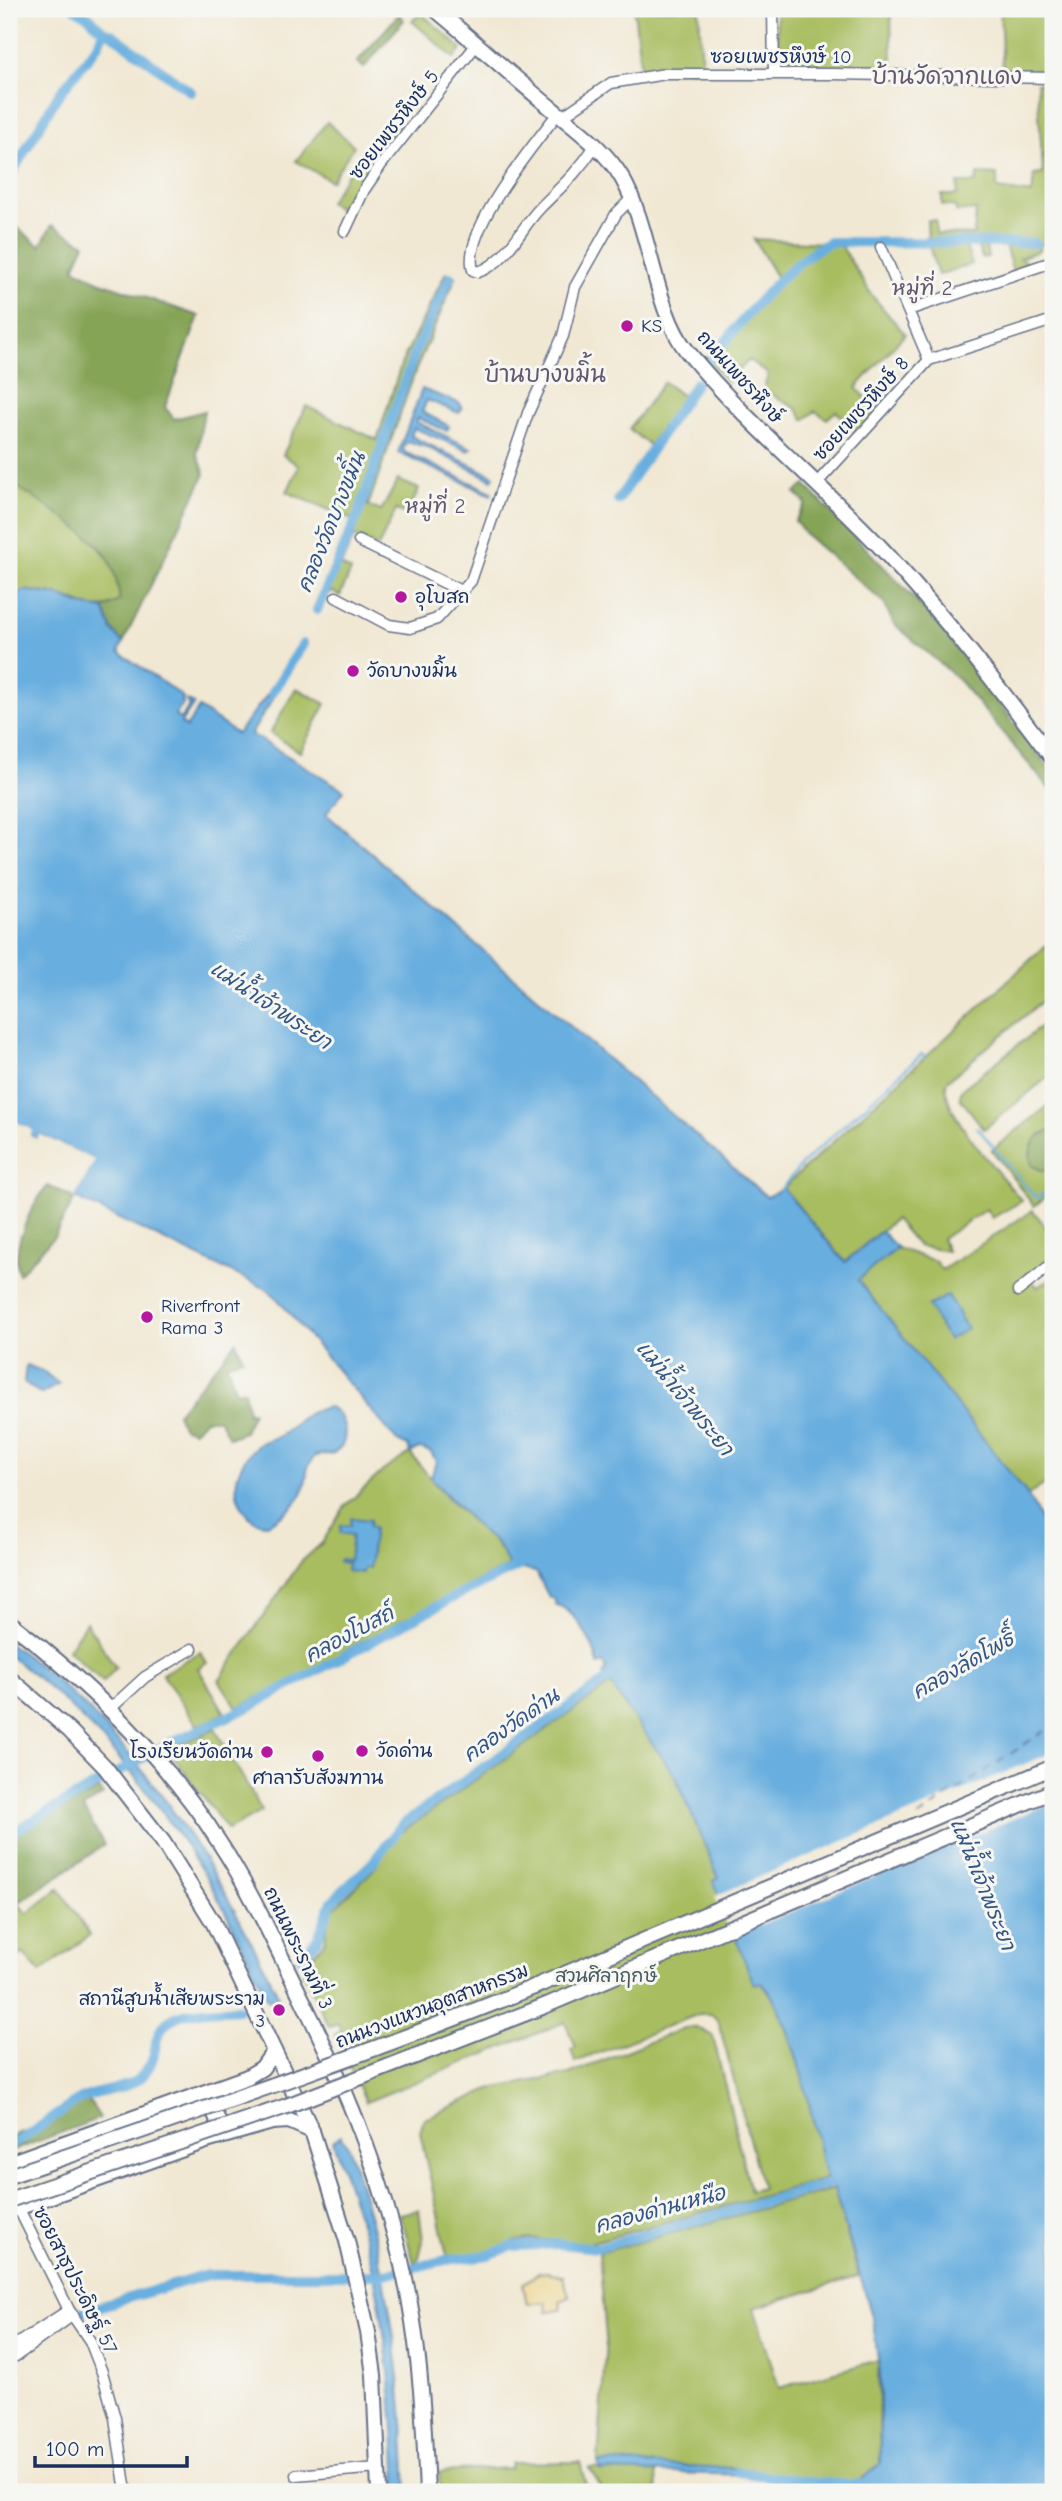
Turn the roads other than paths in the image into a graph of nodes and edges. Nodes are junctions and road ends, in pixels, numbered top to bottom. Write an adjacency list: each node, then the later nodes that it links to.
1 (435, 9): 3 (main road, ถนนเพชรหึงษ์)
2 (773, 9): 4 (street)
3 (477, 44): 6 (main road, ถนนเพชรหึงษ์); 9 (street, ซอยเพชรหึงษ์ 5)
4 (774, 73): 5 (street, ซอยเพชรหึงษ์ 10); 6 (street, ซอยเพชรหึงษ์ 10)
5 (1053, 78)
6 (560, 115): 7 (main road, ถนนเพชรหึงษ์); 7 (street, ซอยเพชรหึงษ์ 10)
7 (595, 146): 8 (main road, ถนนเพชรหึงษ์)
8 (631, 199): 15 (main road, ถนนเพชรหึงษ์); 17 (street)
9 (345, 231)
10 (881, 247): 12 (street)
11 (1046, 264): 12 (street)
12 (908, 310): 14 (street)
13 (1053, 320): 14 (street, ซอยเพชรหึงษ์ 8)
14 (929, 360): 15 (street, ซอยเพชรหึงษ์ 8)
15 (817, 484): 19 (main road, ถนนเพชรหึงษ์)
16 (359, 541): 17 (street)
17 (461, 591): 18 (street)
18 (336, 597)
19 (1053, 759)
20 (1053, 1263): 21 (street)
21 (1018, 1290)
22 (9, 1622): 25 (main road, ถนนพระรามที่ 3)
23 (192, 1649): 25 (street)
24 (9, 1678): 28 (main road)
25 (110, 1709): 41 (main road, ถนนพระรามที่ 3)
26 (1053, 1767): 33 (main road, ถนนวงแหวนอุตสาหกรรม, bridge)
27 (1053, 1791): 34 (main road, ถนนวงแหวนอุตสาหกรรม, bridge)
28 (274, 2051): 29 (main road); 30 (main road)
29 (187, 2100): 31 (main road); 32 (main road)
30 (312, 2131): 31 (main road); 37 (main road)
31 (205, 2141): 34 (main road)
32 (9, 2163)
33 (9, 2176)
34 (12, 2206): 35 (street, ซอยสาธุประดิษฐ์ 57)
35 (71, 2312): 36 (street); 39 (street, ซอยสาธุประดิษฐ์ 57)
36 (13, 2353)
37 (378, 2468): 38 (street); 40 (main road)
38 (296, 2475)
39 (126, 2492)
40 (379, 2492)
41 (427, 2492)

